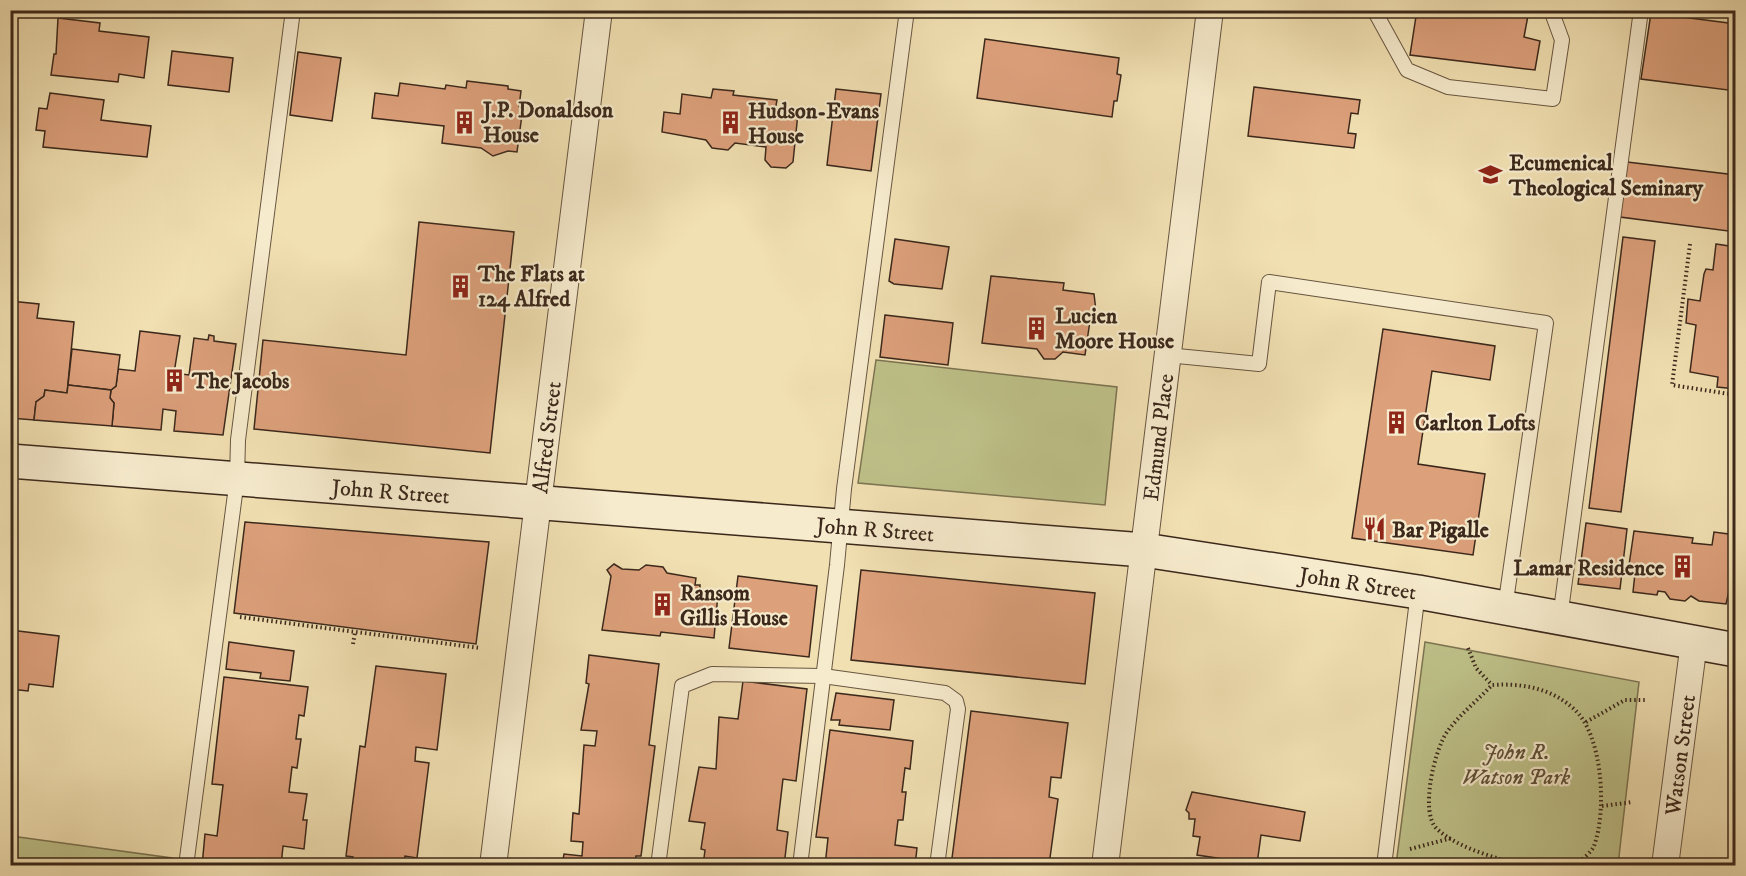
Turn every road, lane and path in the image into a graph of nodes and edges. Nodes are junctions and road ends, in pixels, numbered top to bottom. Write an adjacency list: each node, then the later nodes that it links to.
1 (293, 10): 12 (lane)
2 (599, 10): 13 (street, Alfred Street)
3 (907, 10): 14 (lane)
4 (1210, 10): 9 (street, Edmund Place)
5 (1374, 10): 6 (lane)
6 (1551, 10)
7 (1641, 10): 19 (lane)
8 (1690, 244): 10 (path)
9 (1167, 355): 15 (street, Edmund Place); 17 (lane)
10 (1736, 394)
11 (10, 461): 12 (street, John R Street)
12 (237, 479): 13 (street, John R Street); 18 (lane)
13 (539, 502): 14 (street, John R Street); 36 (street, Alfred Street)
14 (842, 526): 15 (street, John R Street); 26 (lane)
15 (1144, 550): 16 (street, John R Street); 40 (street, Edmund Place)
16 (1418, 592): 17 (street, John R Street); 33 (lane)
17 (1505, 608): 19 (street, John R Street)
18 (219, 614): 20 (path); 35 (lane)
19 (1560, 618): 21 (street, John R Street)
20 (355, 632): 22 (path); 23 (path)
21 (1694, 642): 25 (street, John R Street); 42 (street, Watson Street)
22 (353, 644)
23 (480, 648)
24 (1468, 648): 27 (path)
25 (1736, 650)
26 (823, 676): 37 (lane); 38 (lane); 39 (lane)
27 (1492, 685): 29 (path); 32 (path)
28 (1646, 700): 29 (path)
29 (1586, 722): 31 (path)
30 (1634, 802): 31 (path)
31 (1602, 806): 34 (path)
32 (1453, 838): 33 (path); 41 (path)
33 (1384, 863)
34 (1577, 865)
35 (186, 866)
36 (493, 866)
37 (658, 866)
38 (800, 866)
39 (937, 866)
40 (1106, 866)
41 (1522, 866)
42 (1665, 866)

